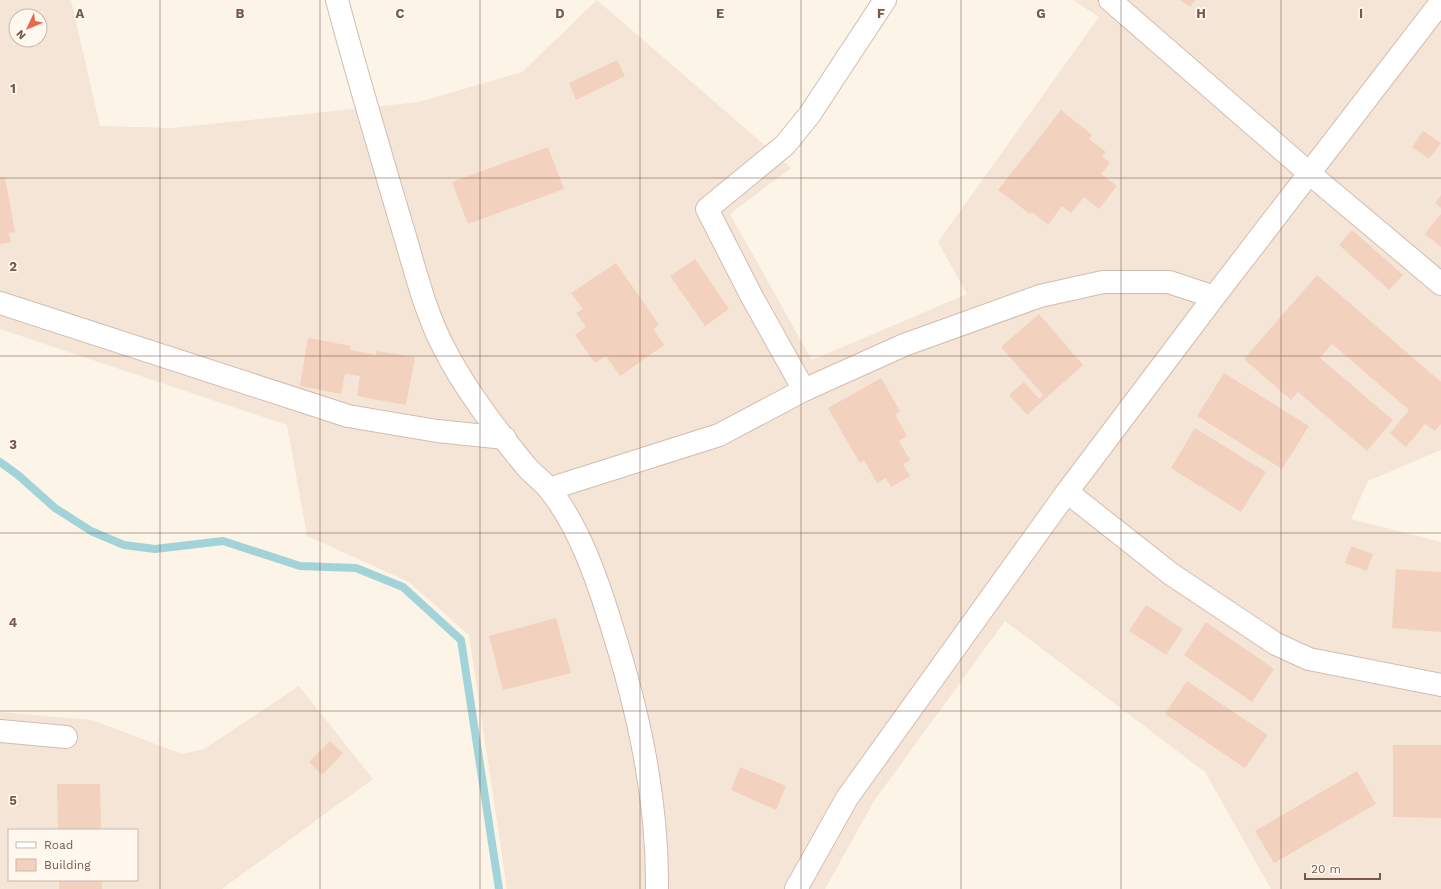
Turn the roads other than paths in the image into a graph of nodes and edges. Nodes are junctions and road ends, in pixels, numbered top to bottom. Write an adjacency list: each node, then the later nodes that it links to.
1 (337, 0): 10 (street)
2 (885, 0): 9 (street)
3 (1110, 0): 5 (street)
4 (1441, 2): 5 (street)
5 (1309, 173): 6 (street); 7 (street)
6 (1441, 284)
7 (1214, 297): 9 (street); 12 (street)
8 (0, 303): 10 (street)
9 (804, 390): 11 (street)
10 (505, 438): 11 (street)
11 (549, 489): 16 (street)
12 (1067, 492): 13 (street); 17 (street)
13 (1441, 686)
14 (0, 731): 15 (street)
15 (66, 737)
16 (657, 889)
17 (796, 889)

